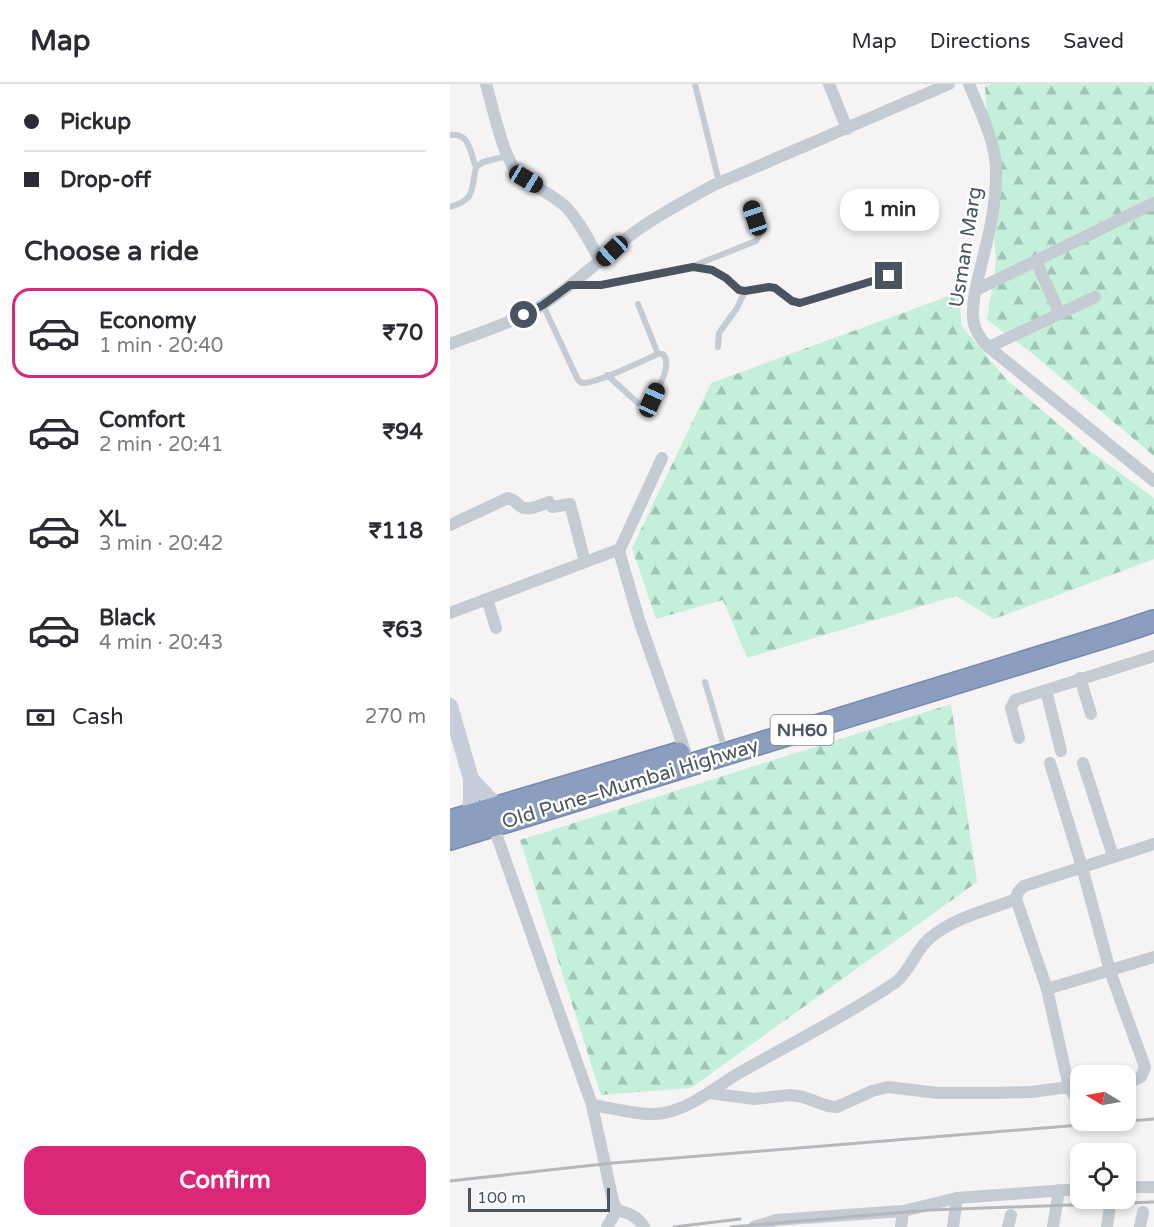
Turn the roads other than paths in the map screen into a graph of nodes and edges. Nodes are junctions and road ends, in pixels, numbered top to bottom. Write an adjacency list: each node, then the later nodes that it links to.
1 (486, 84): 8 (street)
2 (695, 84): 10 (lane)
3 (829, 84): 6 (street)
4 (949, 84): 6 (street)
5 (969, 84): 19 (street, Usman Marg)
6 (847, 129): 10 (street)
7 (450, 135): 9 (lane)
8 (508, 155): 9 (lane); 15 (street)
9 (476, 167): 13 (lane)
10 (719, 183): 15 (street)
11 (751, 203): 16 (lane)
12 (1154, 203): 14 (street)
13 (450, 207)
14 (1036, 261): 19 (street); 24 (street)
15 (601, 262): 18 (street)
16 (689, 267): 18 (lane); 20 (lane)
17 (889, 276): 20 (lane)
18 (570, 285): 23 (street)
19 (976, 290): 27 (street, Usman Marg)
20 (745, 291): 26 (lane)
21 (1095, 297): 24 (street)
22 (638, 304): 28 (lane)
23 (543, 305): 25 (street); 29 (lane)
24 (1060, 314): 27 (street)
25 (450, 344)
26 (718, 347)
27 (989, 347): 31 (street, Usman Marg)
28 (658, 354): 29 (lane); 29 (lane)
29 (607, 375)
30 (662, 458): 33 (street)
31 (1154, 481)
32 (450, 525): 34 (street)
33 (620, 549): 34 (street); 49 (street)
34 (585, 562): 35 (street)
35 (487, 599): 37 (street); 39 (street)
36 (1154, 607): 47 (highway, Old Pune–Mumbai Highway / NH60)
37 (450, 613)
38 (1154, 621): 54 (highway, Old Pune–Mumbai Highway / NH60)
39 (496, 628)
40 (1154, 656): 41 (street)
41 (1080, 678): 43 (street); 45 (street)
42 (705, 682): 47 (lane)
43 (1046, 690): 46 (street); 48 (street)
44 (450, 706): 52 (street)
45 (1091, 714)
46 (1019, 738)
47 (722, 740): 49 (highway, Old Pune–Mumbai Highway / NH60)
48 (1061, 751)
49 (685, 752): 54 (highway, Old Pune–Mumbai Highway / NH60)
50 (1050, 763): 59 (street)
51 (1083, 763): 58 (street)
52 (471, 779): 53 (street); 54 (street)
53 (471, 815): 54 (highway, Old Pune–Mumbai Highway / NH60); 55 (highway, Old Pune–Mumbai Highway / NH60)
54 (495, 816): 56 (highway, Old Pune–Mumbai Highway / NH60); 67 (street)
55 (450, 821)
56 (450, 838)
57 (1154, 844): 58 (street)
58 (1113, 856): 59 (street)
59 (1082, 867): 60 (street); 62 (street)
60 (1016, 899): 63 (street); 66 (street)
61 (1154, 957): 62 (street)
62 (1110, 971): 63 (street); 64 (street)
63 (1047, 989): 65 (street)
64 (1136, 1079)
65 (1069, 1087): 66 (street)
66 (709, 1093): 67 (street)
67 (592, 1105): 74 (street)
68 (1136, 1187): 69 (street)
69 (1154, 1187)
70 (1070, 1189): 71 (street)
71 (1059, 1190): 72 (street); 82 (street)
72 (957, 1198): 75 (street); 81 (street)
73 (1109, 1209): 83 (street)
74 (617, 1210): 77 (street); 78 (street)
75 (903, 1211): 79 (street); 80 (street)
76 (1143, 1212): 84 (street)
77 (607, 1227)
78 (644, 1227)
79 (754, 1227)
80 (901, 1227)
81 (953, 1227)
82 (1053, 1227)
83 (1107, 1227)
84 (1140, 1227)

